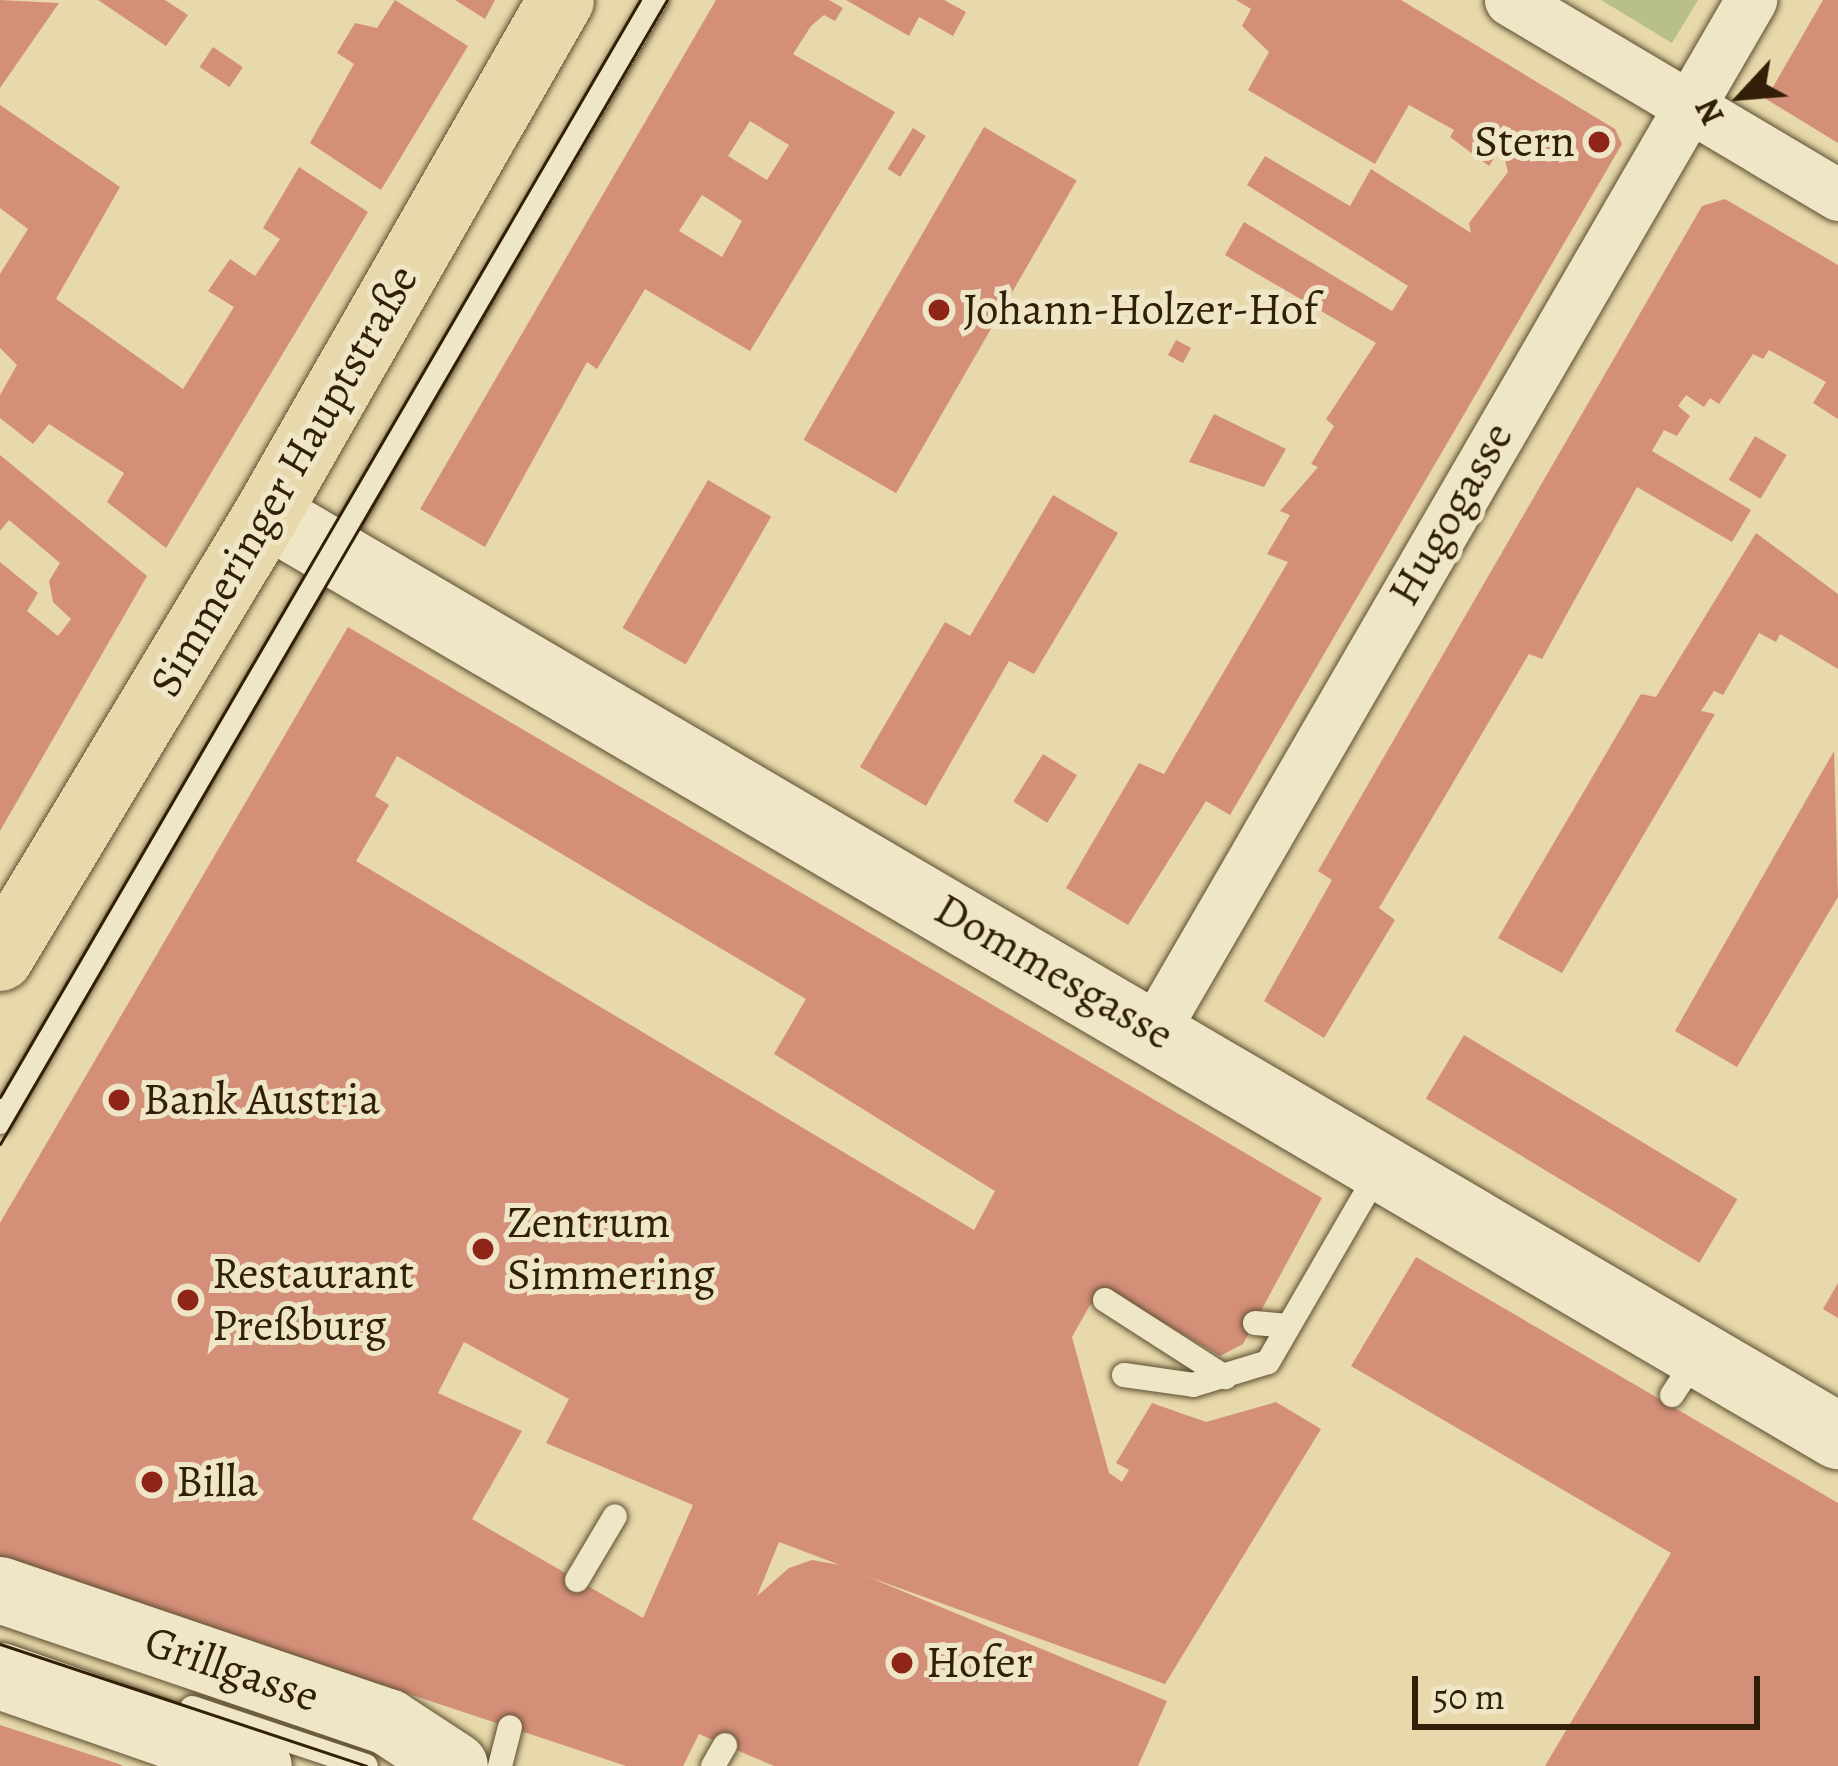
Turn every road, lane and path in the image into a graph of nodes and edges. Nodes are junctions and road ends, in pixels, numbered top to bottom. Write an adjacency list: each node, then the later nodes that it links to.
1 (561, 0): 7 (main road, Simmeringer Hauptstraße)
2 (656, 0): 8 (lane)
3 (1510, 0): 5 (street)
4 (1751, 0): 5 (street, Hugogasse)
5 (1688, 104): 6 (street); 10 (street, Hugogasse)
6 (1838, 195)
7 (267, 514): 8 (street, Dommesgasse); 9 (main road, Simmeringer Hauptstraße)
8 (331, 551): 10 (street, Dommesgasse); 11 (lane)
9 (0, 958)
10 (1154, 1030): 12 (street, Dommesgasse)
11 (0, 1121)
12 (1383, 1164): 15 (lane); 18 (street, Dommesgasse)
13 (1105, 1300): 17 (lane)
14 (1255, 1323): 15 (lane)
15 (1288, 1326): 17 (lane)
16 (1124, 1375): 17 (lane)
17 (1225, 1377)
18 (1838, 1436)
19 (615, 1516): 20 (lane)
20 (577, 1580)
21 (0, 1590): 27 (street, Grillgasse)
22 (0, 1676): 25 (street, Grillgasse)
23 (172, 1702): 26 (lane, Grillgasse)
24 (510, 1727): 28 (lane)
25 (259, 1766)
26 (366, 1766)
27 (455, 1766)
28 (500, 1766)

